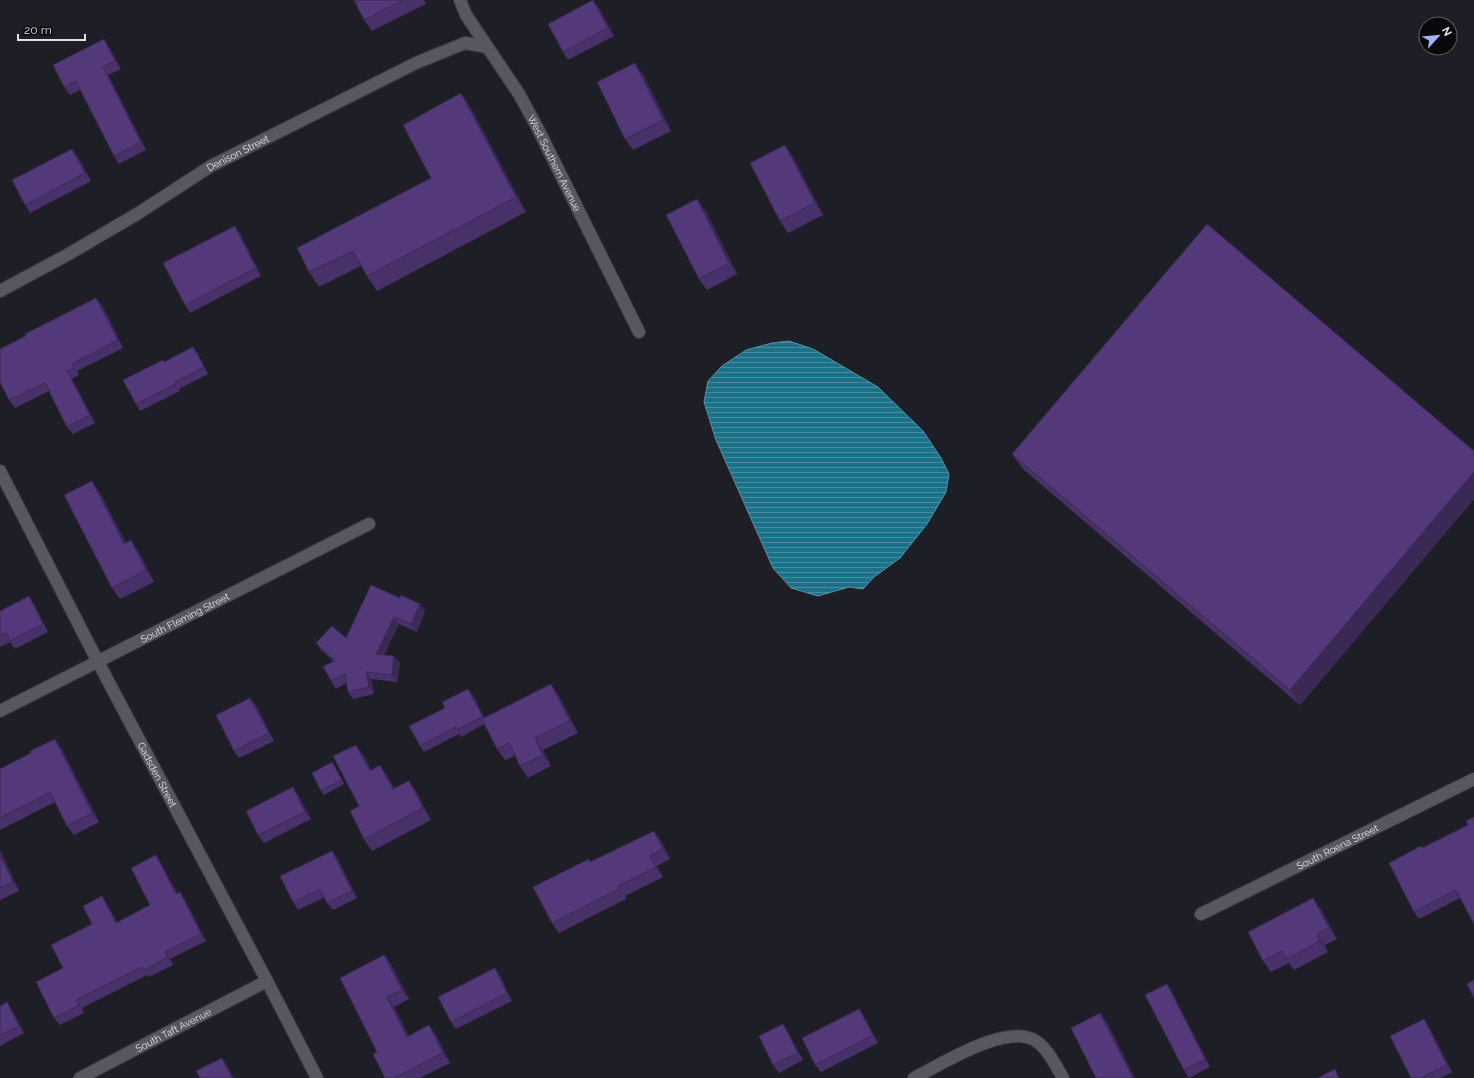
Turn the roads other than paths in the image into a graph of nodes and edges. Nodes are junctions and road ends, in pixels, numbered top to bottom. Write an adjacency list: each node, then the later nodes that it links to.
1 (460, 0): 2 (street, West Southern Avenue)
2 (488, 47): 3 (street, Denison Street); 4 (street, West Southern Avenue)
3 (0, 291)
4 (639, 332)
5 (0, 471): 7 (street, Gadsden Street)
6 (369, 524): 7 (street, South Fleming Street)
7 (98, 662): 8 (street, South Fleming Street); 11 (street, Gadsden Street)
8 (0, 711)
9 (1474, 779): 10 (street, South Roena Street)
10 (1201, 914)
11 (267, 981): 12 (street, South Taft Avenue); 13 (street, Gadsden Street)
12 (80, 1078)
13 (317, 1078)
14 (914, 1078): 15 (street)
15 (1063, 1078)

